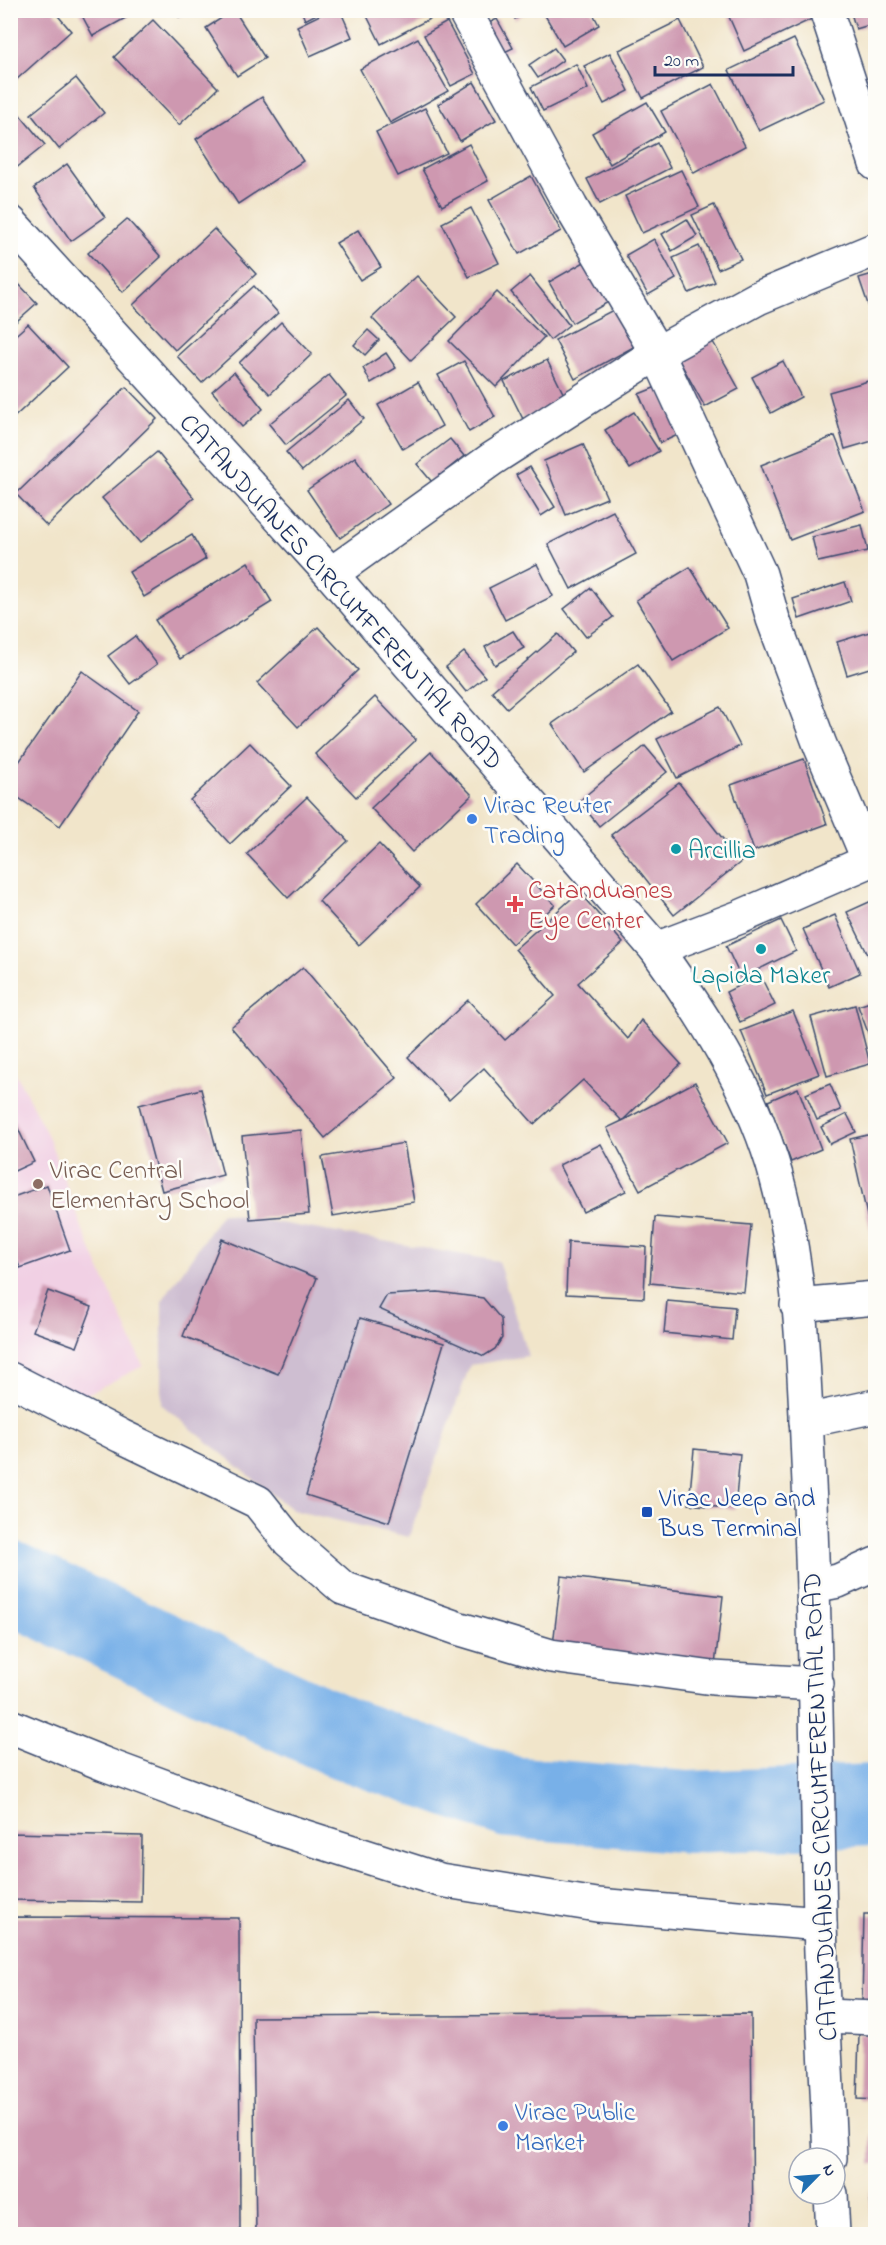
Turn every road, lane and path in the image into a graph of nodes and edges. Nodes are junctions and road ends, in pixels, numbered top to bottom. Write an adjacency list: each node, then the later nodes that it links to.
1 (464, 10): 6 (main road)
2 (826, 10): 3 (main road)
3 (876, 164)
4 (10, 222): 7 (main road, CATANDUANES CIRCUMFERENTIAL ROAD)
5 (876, 249): 6 (main road)
6 (657, 353): 7 (main road); 8 (main road)
7 (331, 574): 9 (main road, CATANDUANES CIRCUMFERENTIAL ROAD)
8 (872, 859): 9 (main road)
9 (656, 950): 11 (main road, CATANDUANES CIRCUMFERENTIAL ROAD)
10 (876, 1298): 11 (main road)
11 (797, 1305): 14 (main road, CATANDUANES CIRCUMFERENTIAL ROAD)
12 (10, 1379): 17 (main road)
13 (876, 1406): 14 (main road)
14 (806, 1421): 16 (main road, CATANDUANES CIRCUMFERENTIAL ROAD)
15 (876, 1564): 16 (main road)
16 (813, 1586): 17 (main road, CATANDUANES CIRCUMFERENTIAL ROAD)
17 (816, 1697): 19 (main road, CATANDUANES CIRCUMFERENTIAL ROAD)
18 (10, 1726): 19 (main road)
19 (820, 1924): 20 (main road, CATANDUANES CIRCUMFERENTIAL ROAD)
20 (824, 2016): 21 (main road); 22 (main road, CATANDUANES CIRCUMFERENTIAL ROAD)
21 (876, 2018)
22 (829, 2146)
23 (832, 2206): 24 (main road)
24 (833, 2235)

